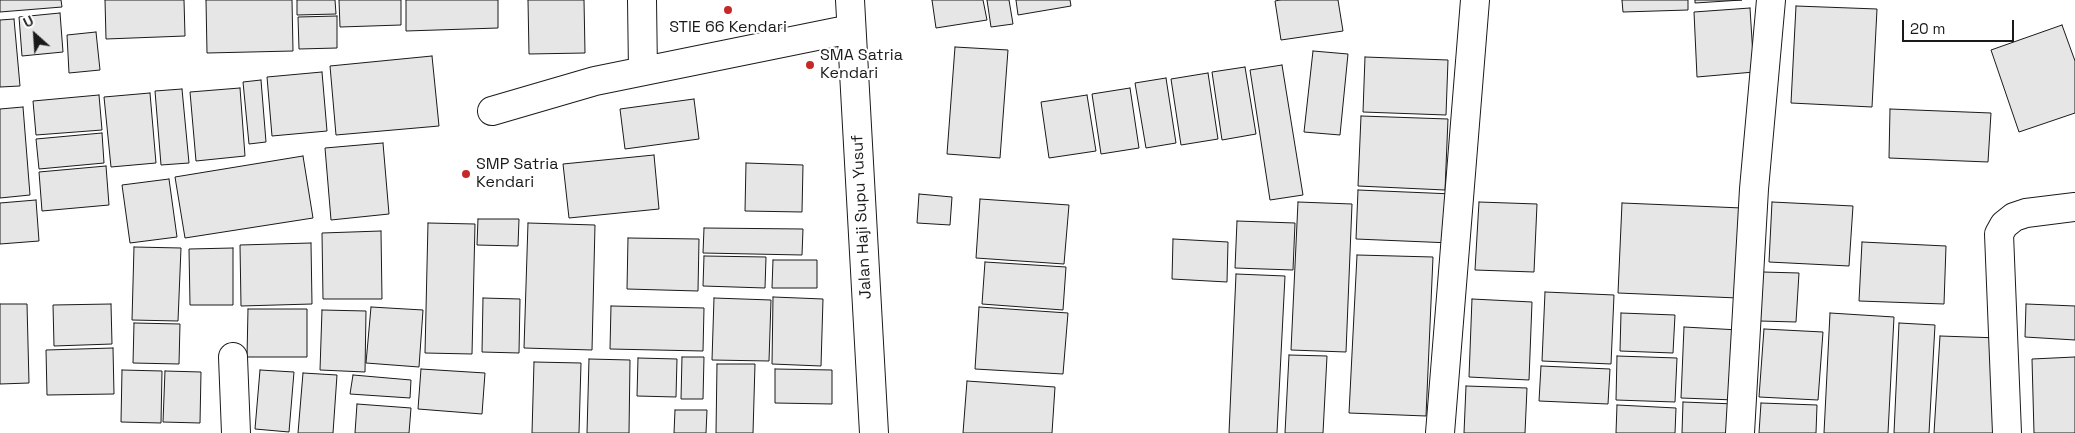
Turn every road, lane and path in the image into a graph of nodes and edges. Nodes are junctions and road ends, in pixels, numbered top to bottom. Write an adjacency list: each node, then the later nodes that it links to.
1 (642, 0): 6 (street)
2 (850, 0): 5 (street, Jalan Haji Supu Yusuf)
3 (1476, 0): 12 (street)
4 (1771, 0): 13 (street)
5 (851, 29): 6 (street); 11 (street, Jalan Haji Supu Yusuf)
6 (643, 71): 7 (street)
7 (492, 111)
8 (2075, 207): 14 (street)
9 (233, 357): 10 (street)
10 (236, 433)
11 (874, 433)
12 (1440, 433)
13 (1740, 433)
14 (2008, 433)

